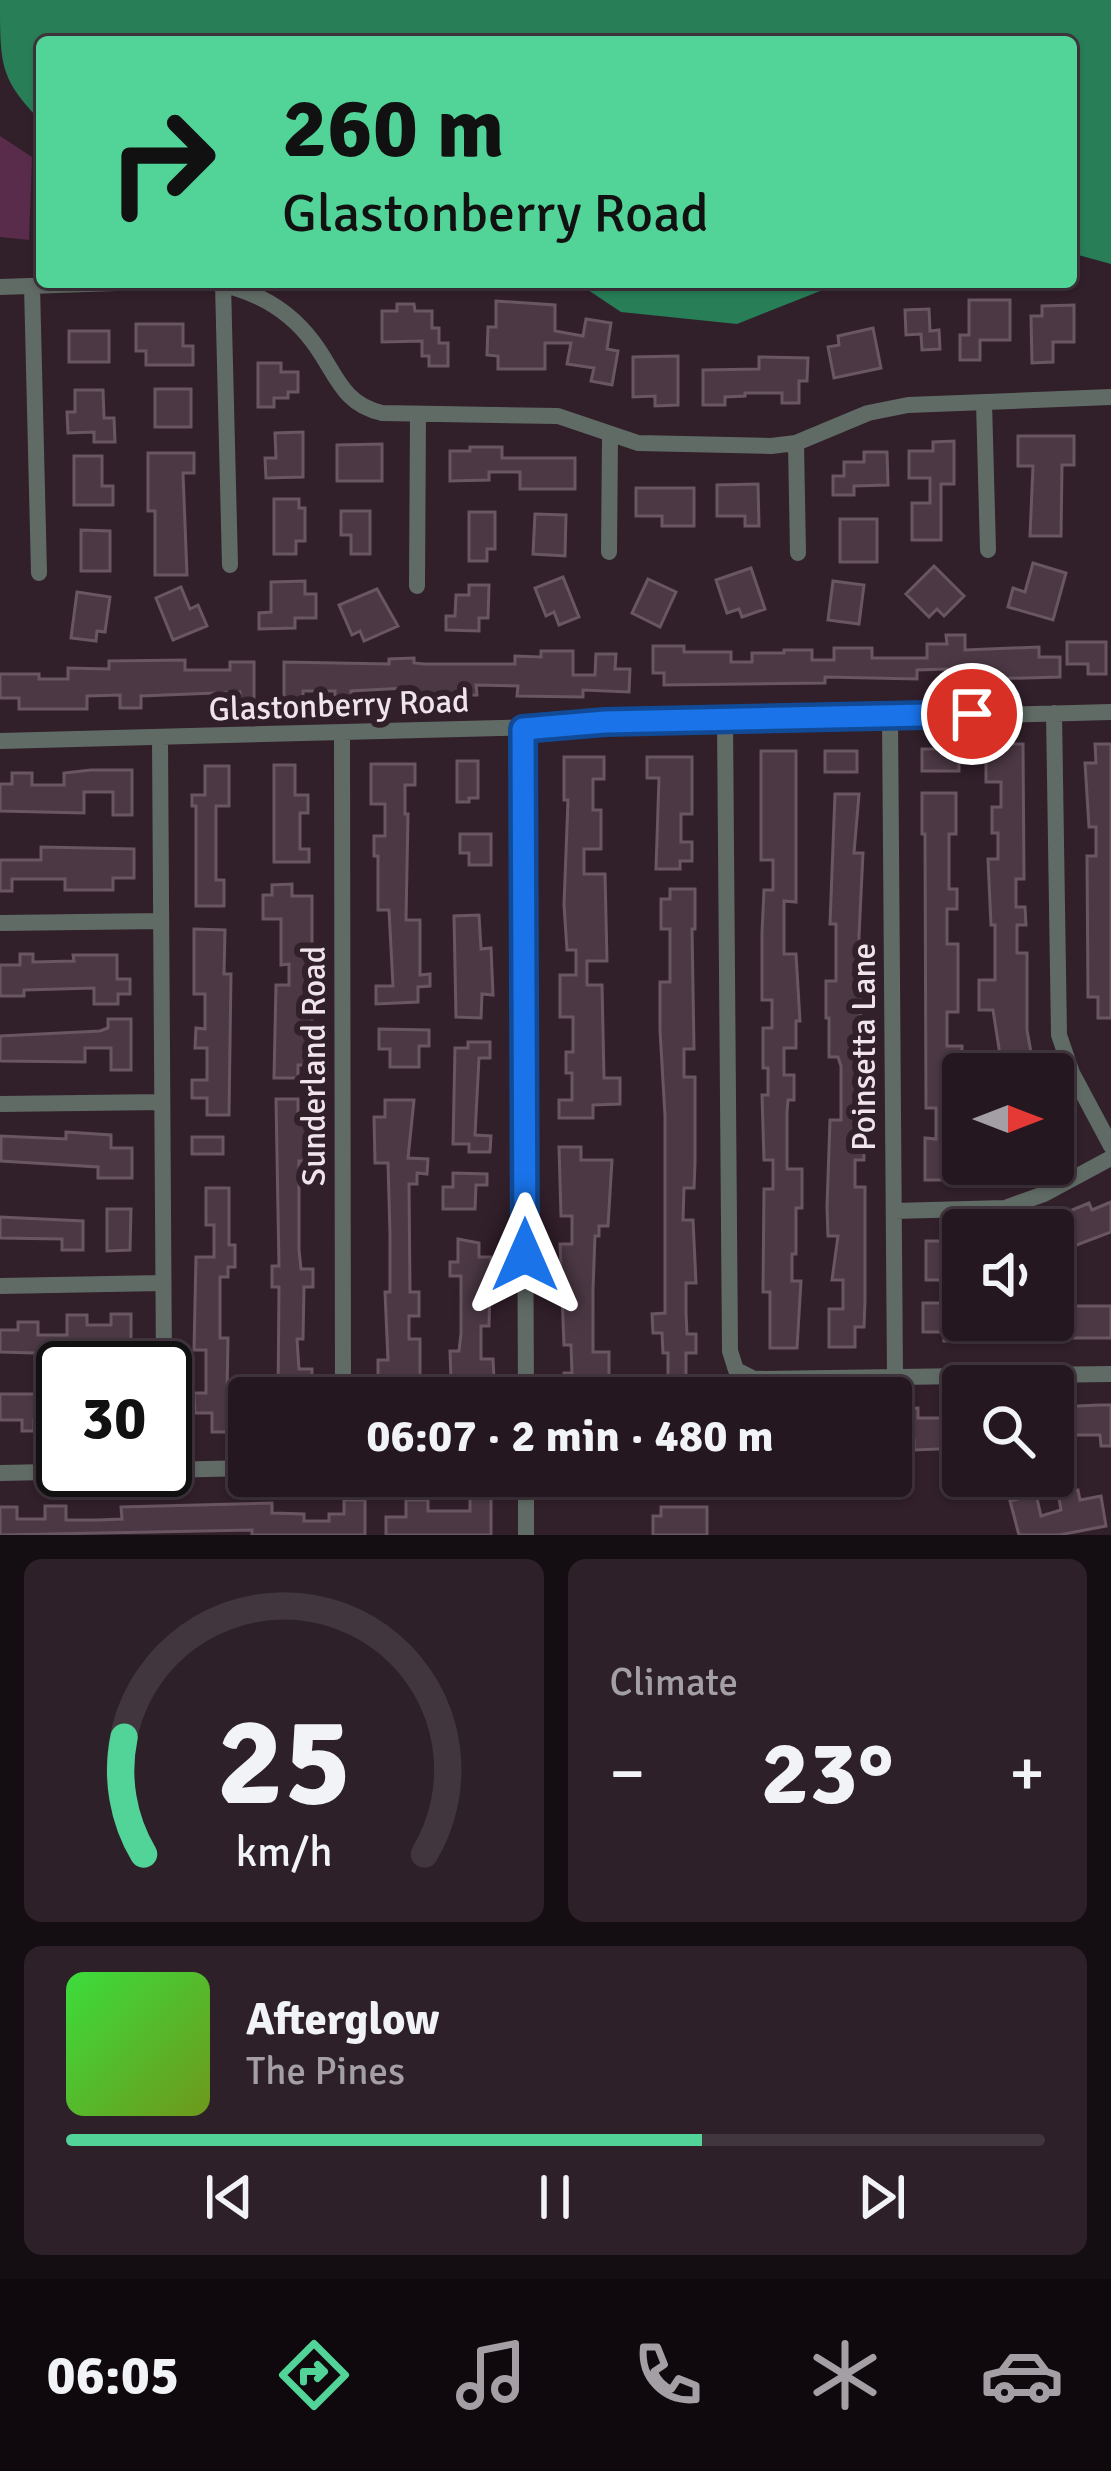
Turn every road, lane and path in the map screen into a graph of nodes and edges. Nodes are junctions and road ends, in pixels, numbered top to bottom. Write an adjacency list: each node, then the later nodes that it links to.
1 (0, 286): 2 (street)
2 (32, 286): 3 (street); 15 (street)
3 (36, 286)
4 (216, 288): 14 (street)
5 (232, 288): 8 (street)
6 (1111, 397): 7 (street)
7 (984, 402): 10 (street); 11 (street)
8 (418, 416): 9 (street); 16 (street)
9 (610, 436): 10 (street); 12 (street)
10 (796, 443): 13 (street)
11 (988, 550)
12 (609, 552)
13 (798, 554)
14 (230, 565)
15 (39, 573)
16 (417, 586)
17 (1054, 712): 18 (street, Glastonberry Road); 19 (street, Glastonberry Road); 29 (street)
18 (1111, 712)
19 (890, 716): 20 (street, Glastonberry Road); 31 (street, Poinsetta Lane)
20 (725, 719): 21 (street, Glastonberry Road); 38 (street)
21 (523, 729): 22 (street, Glastonberry Road); 37 (street)
22 (342, 734): 23 (street, Glastonberry Road); 36 (street, Sunderland Road)
23 (160, 739): 24 (street, Glastonberry Road); 25 (street)
24 (0, 741)
25 (160, 921): 26 (street); 27 (street)
26 (0, 923)
27 (162, 1102): 28 (street); 32 (street)
28 (0, 1104)
29 (1111, 1146)
30 (1111, 1158): 31 (street)
31 (894, 1211): 39 (street, Poinsetta Lane)
32 (163, 1283): 33 (street); 34 (street)
33 (0, 1286)
34 (164, 1341)
35 (1111, 1374): 40 (street)
36 (343, 1377)
37 (526, 1377)
38 (750, 1377)
39 (895, 1377)
40 (912, 1378)
41 (228, 1468): 42 (street)
42 (192, 1469)
43 (36, 1472): 44 (street)
44 (0, 1473)
45 (526, 1497): 46 (street)
46 (526, 1535)

